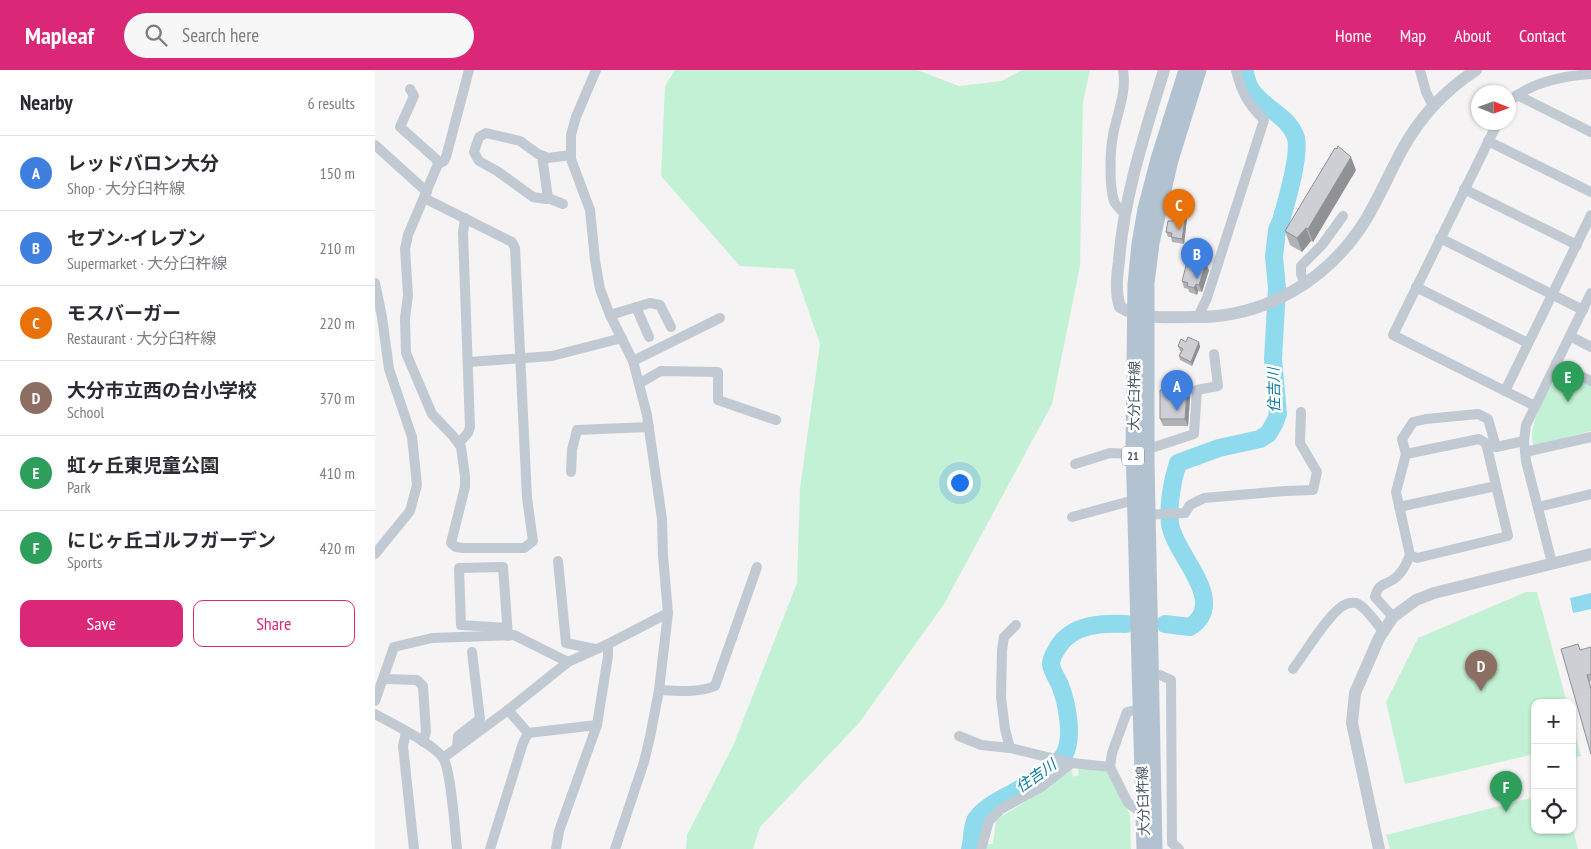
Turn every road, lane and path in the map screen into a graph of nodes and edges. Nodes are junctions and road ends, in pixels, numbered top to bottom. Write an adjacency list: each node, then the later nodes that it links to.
1 (469, 70): 20 (street)
2 (596, 70): 18 (street)
3 (1123, 70): 26 (street)
4 (1164, 70): 26 (street)
5 (1186, 70): 39 (main road, 大分臼杵線 / 21)
6 (1199, 70): 39 (main road, 大分臼杵線 / 21)
7 (1236, 70): 41 (street)
8 (1420, 70): 13 (street)
9 (1476, 70): 13 (street)
10 (1591, 74): 12 (street)
11 (410, 89): 20 (street)
12 (1517, 95): 15 (street)
13 (1433, 106): 33 (street)
14 (1494, 130): 16 (street)
15 (1591, 132)
16 (1488, 141): 21 (street); 22 (street)
17 (375, 146): 23 (street)
18 (571, 155): 19 (street); 40 (street)
19 (542, 156): 24 (street); 24 (street)
20 (438, 164): 23 (street)
21 (1465, 188): 30 (street); 31 (street)
22 (1591, 192)
23 (426, 195): 29 (street); 63 (street)
24 (548, 198): 25 (street)
25 (563, 204)
26 (1124, 213): 39 (street)
27 (1343, 216): 33 (street)
28 (1591, 216): 31 (street)
29 (465, 218): 50 (street); 52 (street)
30 (1440, 238): 34 (street); 36 (street)
31 (1577, 245): 36 (street)
32 (375, 283): 75 (street)
33 (1305, 284): 41 (street)
34 (1416, 287): 47 (street); 56 (street)
35 (1591, 293): 38 (street)
36 (1552, 294): 38 (street); 47 (street)
37 (636, 307): 40 (street); 43 (street); 45 (street)
38 (1583, 310): 44 (street)
39 (1141, 314): 41 (street); 64 (main road, 大分臼杵線 / 21)
40 (610, 315): 46 (street)
41 (1198, 317)
42 (720, 318): 51 (street)
43 (671, 327)
44 (1570, 336): 48 (street); 53 (street)
45 (649, 337)
46 (622, 338): 50 (street); 51 (street)
47 (1528, 343): 56 (street)
48 (1591, 347)
49 (1214, 354): 64 (street)
50 (521, 359): 52 (street); 63 (street)
51 (633, 361): 55 (street)
52 (469, 362): 63 (street)
53 (1556, 364): 54 (street); 57 (street)
54 (1591, 381)
55 (640, 383): 59 (street); 60 (street)
56 (1505, 391): 57 (street)
57 (1535, 406): 62 (street)
58 (1301, 412): 73 (street)
59 (776, 420)
60 (649, 427): 68 (street); 82 (street)
61 (1591, 437): 65 (street)
62 (1524, 441): 65 (street); 66 (street)
63 (459, 443)
64 (1140, 451): 67 (street); 73 (main road, 大分臼杵線 / 21); 73 (main road, 大分臼杵線 / 21)
65 (1525, 452): 72 (street)
66 (1406, 454): 69 (street); 71 (street)
67 (1075, 464)
68 (571, 472)
69 (1496, 486): 71 (street); 78 (street)
70 (1591, 494): 72 (street)
71 (1399, 507): 78 (street)
72 (1538, 507): 80 (street)
73 (1145, 511): 74 (street); 92 (main road, 大分臼杵線 / 21)
74 (1073, 517)
75 (379, 542): 76 (street)
76 (375, 554)
77 (1591, 554): 80 (street)
78 (1410, 555): 83 (street)
79 (558, 561): 88 (street)
80 (1552, 563): 83 (street)
81 (757, 567): 94 (street)
82 (668, 613): 87 (street); 94 (street)
83 (1393, 618): 85 (street)
84 (1016, 624): 105 (street)
85 (1383, 631): 91 (street); 119 (street)
86 (507, 632): 86 (street); 90 (street); 93 (street)
87 (608, 644): 88 (street); 99 (street)
88 (595, 649): 90 (street)
89 (472, 652): 104 (street)
90 (567, 662): 97 (street)
91 (1293, 669)
92 (1146, 675): 96 (main road, 大分臼杵線 / 21); 118 (street)
93 (383, 680): 95 (street); 103 (street)
94 (659, 690): 114 (street)
95 (375, 701)
96 (1147, 708): 108 (street); 109 (main road, 大分臼杵線 / 21); 117 (main road, 大分臼杵線 / 21)
97 (508, 710): 101 (street); 104 (street)
98 (375, 714): 100 (street)
99 (597, 725): 101 (street); 113 (street)
100 (406, 732): 103 (street); 110 (street)
101 (527, 733): 112 (street)
102 (959, 736): 105 (street)
103 (423, 742): 106 (street)
104 (457, 747): 106 (street)
105 (1010, 748): 107 (street)
106 (443, 758): 111 (street)
107 (1070, 763): 108 (street); 115 (street)
108 (1110, 767): 109 (street)
109 (1143, 814): 116 (main road, 大分臼杵線 / 21)
110 (414, 849)
111 (457, 849)
112 (490, 849)
113 (555, 849)
114 (615, 849)
115 (981, 849)
116 (1144, 849)
117 (1155, 849)
118 (1179, 849)
119 (1379, 849)

